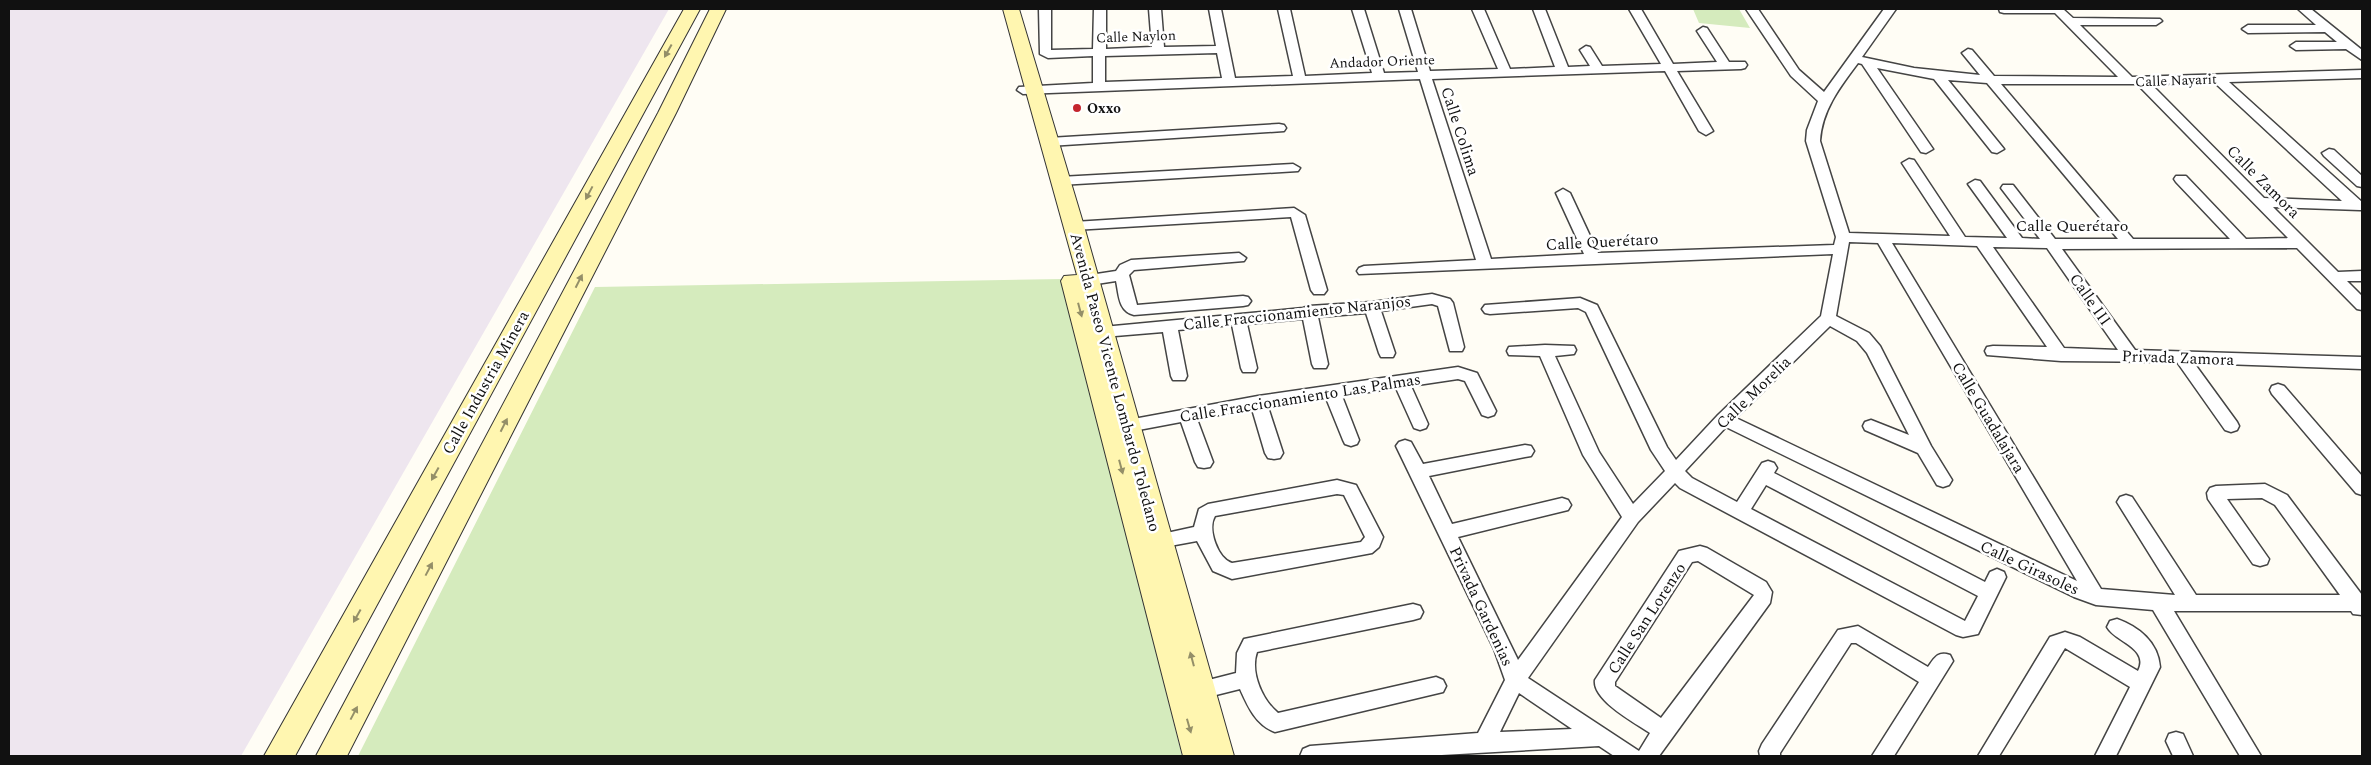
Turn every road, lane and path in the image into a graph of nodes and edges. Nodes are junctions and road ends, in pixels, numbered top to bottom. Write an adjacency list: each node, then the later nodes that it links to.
1 (692, 9): 155 (main road, Calle Industria Minera, one-way to 155)
2 (718, 9): 156 (main road, one-way to 2)
3 (1001, 9): 50 (main road, Avenida Paseo Vicente Lombardo Toledano)
4 (1011, 9): 50 (main road, Avenida Paseo Vicente Lombardo Toledano)
5 (1045, 9): 30 (street, Calle Naylon)
6 (1100, 9): 30 (street)
7 (1155, 9): 29 (street)
8 (1215, 9): 27 (street)
9 (1284, 9): 44 (street)
10 (1358, 9): 42 (street)
11 (1405, 9): 40 (street, Calle Colima)
12 (1478, 9): 39 (street)
13 (1539, 9): 38 (street)
14 (1635, 9): 36 (street)
15 (1752, 9): 51 (street)
16 (1890, 9): 33 (street)
17 (2058, 9): 19 (street); 21 (street, Calle Zamora)
18 (2304, 9): 22 (street)
19 (2004, 10)
20 (2156, 21): 21 (street)
21 (2071, 22): 47 (street, Calle Zamora)
22 (2328, 28): 23 (street); 25 (street)
23 (2248, 29)
24 (1703, 31): 34 (street)
25 (2348, 45): 26 (street); 32 (street)
26 (2296, 46)
27 (1223, 49): 29 (street, Calle Naylon); 46 (street)
28 (1586, 50): 37 (street)
29 (1158, 51): 30 (street, Calle Naylon)
30 (1100, 52): 49 (street)
31 (1968, 53): 48 (street)
32 (2362, 56)
33 (1862, 60): 43 (street, Calle Nayarit); 51 (street); 55 (street)
34 (1724, 65): 35 (street, Andador Oriente); 36 (street, Andador Oriente)
35 (1741, 65)
36 (1667, 67): 37 (street, Andador Oriente); 53 (street)
37 (1598, 70): 38 (street, Andador Oriente)
38 (1563, 71): 39 (street, Andador Oriente)
39 (1505, 72): 40 (street, Andador Oriente)
40 (1424, 74): 42 (street, Andador Oriente); 80 (street, Calle Colima)
41 (2362, 74): 45 (street, Calle Nayarit)
42 (1379, 76): 44 (street, Andador Oriente)
43 (1939, 77): 48 (street, Calle Nayarit); 56 (street)
44 (1300, 79): 46 (street, Andador Oriente)
45 (2218, 79): 47 (street, Calle Nayarit); 67 (street)
46 (1229, 81): 49 (street, Andador Oriente)
47 (2135, 81): 48 (street, Calle Nayarit); 66 (street, Calle Zamora)
48 (1991, 82): 72 (street)
49 (1098, 86): 50 (street, Andador Oriente)
50 (1028, 90): 54 (main road, Avenida Paseo Vicente Lombardo Toledano); 85 (main road, Avenida Paseo Vicente Lombardo Toledano)
51 (1825, 100): 74 (street)
52 (1279, 128): 54 (street)
53 (1706, 131)
54 (1049, 142): 61 (main road, Avenida Paseo Vicente Lombardo Toledano)
55 (1926, 149)
56 (1997, 149)
57 (2329, 153): 62 (street)
58 (1909, 163): 70 (street)
59 (1293, 168): 61 (street)
60 (2182, 179): 73 (street)
61 (1060, 181): 68 (main road, Avenida Paseo Vicente Lombardo Toledano)
62 (2362, 183)
63 (1975, 184): 75 (street)
64 (2008, 188): 77 (street, Calle III)
65 (1563, 193): 79 (street)
66 (2259, 202): 67 (street); 76 (street, Calle Zamora)
67 (2359, 206)
68 (1074, 226): 85 (main road, Avenida Paseo Vicente Lombardo Toledano); 86 (street)
69 (1882, 238): 70 (street, Calle Querétaro); 74 (street, Calle Querétaro); 138 (street, Calle Guadalajara)
70 (1961, 242): 71 (street, Calle Querétaro)
71 (1982, 242): 75 (street, Calle Querétaro); 102 (street)
72 (2128, 242): 73 (street, Calle Querétaro); 77 (street, Calle Querétaro)
73 (2241, 242): 76 (street, Calle Querétaro)
74 (1842, 243): 79 (street, Calle Querétaro); 92 (street)
75 (2018, 243): 77 (street, Calle Querétaro)
76 (2301, 243): 84 (street, Calle Zamora)
77 (2051, 244): 103 (street, Calle III)
78 (1239, 258): 82 (street)
79 (1592, 258): 80 (street, Calle Querétaro)
80 (1485, 264): 81 (street, Calle Querétaro)
81 (1364, 271)
82 (1122, 275): 85 (street); 87 (street)
83 (2362, 276): 84 (street)
84 (2334, 277): 88 (street, Calle Zamora)
85 (1080, 281): 95 (main road, Avenida Paseo Vicente Lombardo Toledano); 157 (main road, Avenida Paseo Vicente Lombardo Toledano, one-way to 157)
86 (1319, 290)
87 (1243, 301)
88 (2362, 305)
89 (1372, 306): 91 (street, Calle Fraccionamiento Naranjos); 96 (street, Calle Fraccionamiento Naranjos); 101 (street)
90 (1490, 309): 126 (street)
91 (1309, 311): 93 (street, Calle Fraccionamiento Naranjos); 106 (street)
92 (1828, 318): 115 (street, Calle Morelia); 122 (street)
93 (1238, 319): 94 (street, Calle Fraccionamiento Naranjos); 107 (street)
94 (1169, 325): 95 (street, Calle Fraccionamiento Naranjos); 108 (street)
95 (1103, 332): 117 (main road, Avenida Paseo Vicente Lombardo Toledano)
96 (1456, 347)
97 (1545, 350): 98 (street); 100 (street); 133 (street)
98 (1568, 350)
99 (1993, 351): 102 (street, Privada Zamora)
100 (1515, 352)
101 (1387, 353)
102 (2061, 355): 103 (street, Privada Zamora)
103 (2130, 355): 104 (street, Privada Zamora)
104 (2182, 358): 105 (street, Privada Zamora); 119 (street)
105 (2362, 363)
106 (1320, 364)
107 (1249, 368)
108 (1179, 376)
109 (1401, 380): 111 (street, Calle Fraccionamiento Las Palmas); 113 (street, Calle Fraccionamiento Las Palmas); 116 (street)
110 (2278, 390): 129 (street)
111 (1332, 391): 112 (street, Calle Fraccionamiento Las Palmas); 120 (street)
112 (1258, 402): 114 (street, Calle Fraccionamiento Las Palmas); 124 (street)
113 (1488, 412)
114 (1187, 415): 117 (street, Calle Fraccionamiento Las Palmas); 125 (street)
115 (1724, 419): 126 (street, Calle Morelia); 138 (street, Calle Girasoles)
116 (1420, 424)
117 (1128, 426): 136 (main road, Avenida Paseo Vicente Lombardo Toledano)
118 (1871, 426): 122 (street)
119 (2231, 426)
120 (1351, 440)
121 (1404, 446): 127 (street, Privada Gardenias)
122 (1924, 449): 128 (street)
123 (1525, 451): 127 (street)
124 (1274, 453)
125 (1204, 462)
126 (1674, 471): 132 (street); 133 (street, Calle Morelia)
127 (1417, 472): 135 (street, Privada Gardenias)
128 (1943, 480)
129 (2362, 488)
130 (2126, 502): 140 (street)
131 (1562, 505): 135 (street, Privada Gardenias)
132 (1740, 511): 132 (street)
133 (1632, 517): 147 (street, Calle Morelia)
134 (1204, 532): 134 (street); 136 (street)
135 (1448, 532): 147 (street, Privada Gardenias)
136 (1160, 541): 150 (main road, Avenida Paseo Vicente Lombardo Toledano, one-way to 136)
137 (2260, 559): 141 (street)
138 (2096, 596): 139 (street, Calle Girasoles)
139 (2159, 603): 140 (street, Calle Girasoles); 166 (street)
140 (2191, 604): 141 (street, Calle Girasoles)
141 (2360, 605)
142 (1413, 612): 146 (street)
143 (2116, 626): 148 (street)
144 (1943, 662): 145 (street)
145 (1930, 678): 162 (street); 163 (street)
146 (1247, 679): 149 (street); 150 (street)
147 (1515, 680): 152 (street); 153 (street, Calle Morelia)
148 (2142, 684): 164 (street); 165 (street)
149 (1436, 686)
150 (1200, 690): 158 (main road, Avenida Paseo Vicente Lombardo Toledano)
151 (1663, 731): 151 (street, Calle San Lorenzo); 161 (street, Calle San Lorenzo)
152 (1599, 737): 154 (street); 160 (street)
153 (1484, 742): 154 (street); 159 (street)
154 (1536, 748)
155 (280, 756)
156 (331, 756)
157 (1198, 756)
158 (1219, 756)
159 (1310, 756)
160 (1631, 756)
161 (1647, 756)
162 (1770, 756)
163 (1882, 756)
164 (1988, 756)
165 (2105, 756)
166 (2251, 756)

